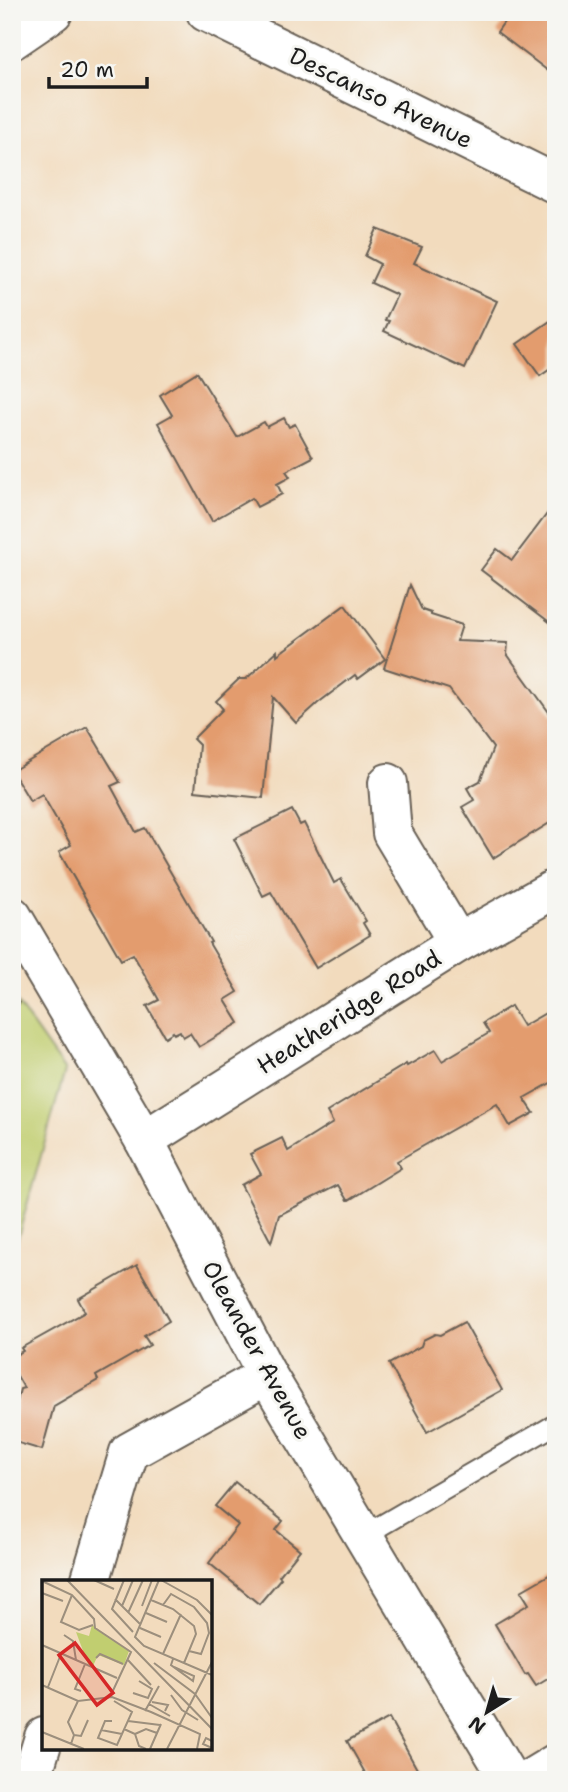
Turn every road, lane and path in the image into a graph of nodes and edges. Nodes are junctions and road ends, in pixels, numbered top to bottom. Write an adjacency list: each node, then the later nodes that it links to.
1 (53, 12): 3 (street)
2 (206, 12): 4 (street, Descanso Avenue)
3 (12, 40)
4 (556, 184)
5 (388, 783): 8 (street)
6 (556, 888): 8 (street, Heatheridge Road)
7 (12, 916): 9 (street, Oleander Avenue)
8 (458, 943): 9 (street, Heatheridge Road)
9 (144, 1140): 10 (street, Oleander Avenue)
10 (267, 1375): 12 (street, Oleander Avenue); 13 (street)
11 (556, 1424): 12 (lane)
12 (363, 1536): 17 (street, Oleander Avenue)
13 (91, 1580)
14 (42, 1744): 16 (street)
15 (556, 1763): 18 (street)
16 (31, 1780)
17 (510, 1780)
18 (527, 1780)

